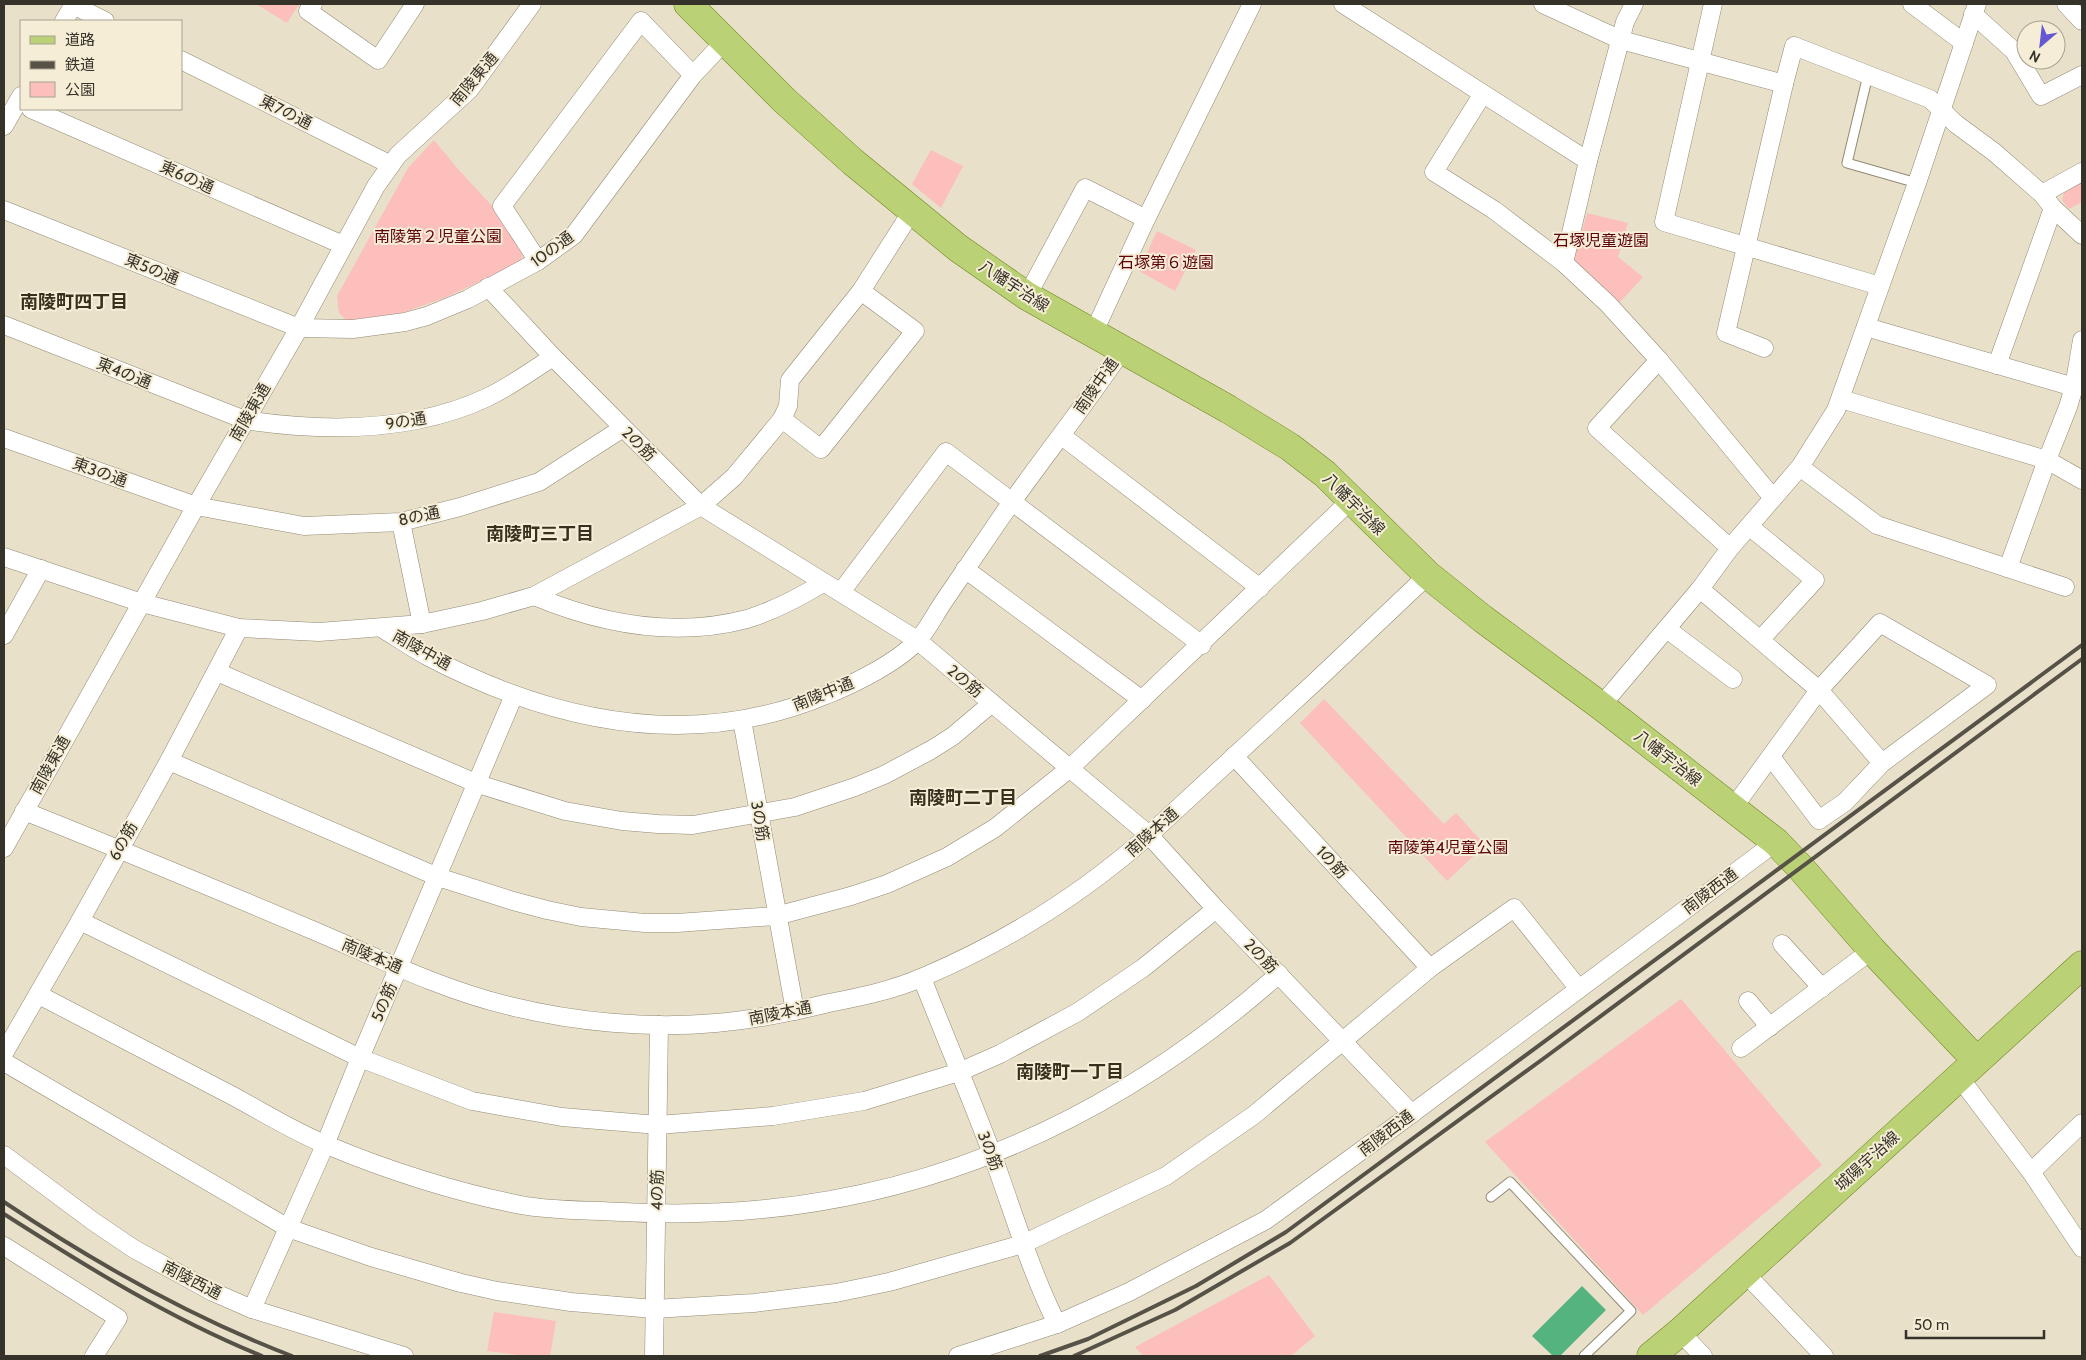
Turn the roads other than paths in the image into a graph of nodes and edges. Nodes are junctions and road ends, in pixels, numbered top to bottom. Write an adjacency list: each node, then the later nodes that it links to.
1 (73, 4): 14 (street); 15 (street)
2 (313, 4): 3 (street)
3 (415, 4)
4 (532, 4): 32 (street, 南陵東通)
5 (688, 4): 18 (main road, 八幡宇治線)
6 (1252, 4): 39 (street)
7 (1343, 4): 26 (street)
8 (1543, 4): 17 (street)
9 (1634, 4): 17 (street)
10 (1713, 4): 20 (street)
11 (1912, 4): 19 (street)
12 (2066, 4): 16 (street)
13 (1975, 9): 19 (street); 24 (street)
14 (65, 20)
15 (103, 20)
16 (2082, 21)
17 (1621, 40): 20 (street); 31 (street)
18 (724, 42): 22 (street, 10の通); 37 (main road, 八幡宇治線)
19 (1964, 43): 29 (street)
20 (1700, 60): 25 (street); 42 (street)
21 (182, 61): 32 (street, 東7の通)
22 (693, 75): 43 (street, 10の通); 43 (street)
23 (1868, 75): 25 (street); 29 (street); 34 (lane)
24 (2082, 75)
25 (1784, 84): 42 (street)
26 (1482, 95): 31 (street); 44 (street)
27 (20, 107): 30 (street)
28 (39, 110): 41 (street, 東6の通)
29 (1941, 110): 34 (street); 35 (street)
30 (4, 126)
31 (1588, 162): 44 (street)
32 (390, 165): 41 (street, 南陵東通)
33 (2082, 172): 35 (street)
34 (1917, 184): 45 (street)
35 (2042, 194): 36 (street)
36 (2053, 208): 40 (street); 58 (street)
37 (912, 211): 47 (street); 48 (main road, 八幡宇治線)
38 (4, 212): 51 (street, 東5の通)
39 (1146, 219): 48 (street); 52 (street)
40 (2082, 235)
41 (343, 245): 51 (street, 南陵東通)
42 (1747, 248): 45 (street); 54 (street)
43 (538, 261): 46 (street, 10の通)
44 (1564, 262): 57 (street)
45 (1880, 286): 50 (street)
46 (488, 288): 51 (street, 10の通); 56 (street, 2の筋)
47 (860, 291): 62 (street); 62 (street)
48 (1027, 296): 52 (main road, 八幡宇治線)
49 (4, 325): 61 (street, 東4の通)
50 (1866, 327): 58 (street); 60 (street)
51 (300, 328): 61 (street, 南陵東通)
52 (1093, 334): 55 (main road, 八幡宇治線)
53 (2082, 340): 59 (street)
54 (1764, 348)
55 (1122, 350): 64 (street, 南陵中通); 70 (main road, 八幡宇治線)
56 (553, 357): 61 (street, 9の通); 63 (street, 2の筋)
57 (1660, 360): 69 (street); 76 (street)
58 (1997, 365): 59 (street)
59 (2074, 387): 66 (street)
60 (1841, 399): 66 (street); 67 (street)
61 (245, 420): 72 (street, 南陵東通)
62 (782, 420): 73 (street, 南陵中通)
63 (623, 428): 73 (street, 2の筋); 74 (street, 8の通)
64 (1062, 436): 71 (street, 南陵中通); 84 (street)
65 (4, 438): 72 (street, 東3の通)
66 (2047, 460): 68 (street); 78 (street)
67 (1800, 467): 69 (street); 78 (street)
68 (2082, 480)
69 (1773, 498): 75 (street)
70 (1352, 499): 81 (main road, 八幡宇治線); 84 (street)
71 (1012, 502): 80 (street, 南陵中通); 86 (street); 96 (street)
72 (196, 506): 74 (street, 8の通); 88 (street, 南陵東通)
73 (701, 506): 82 (street, 2の筋); 87 (street, 南陵中通)
74 (401, 522): 89 (street)
75 (1750, 528): 76 (street); 94 (street)
76 (1730, 548): 85 (street)
77 (4, 557): 79 (street, 南陵中通)
78 (2008, 568): 83 (street)
79 (41, 569): 88 (street, 南陵中通); 93 (street)
80 (966, 569): 95 (street, 南陵中通); 101 (street)
81 (1428, 575): 103 (main road, 八幡宇治線); 105 (street, 南陵本通)
82 (823, 583): 86 (street, 2の筋); 87 (street)
83 (2065, 587)
84 (1260, 588): 96 (street)
85 (1700, 589): 92 (street); 94 (street)
86 (841, 592): 95 (street, 2の筋)
87 (534, 596): 89 (street, 南陵中通)
88 (142, 603): 90 (street, 南陵中通); 112 (street, 南陵東通)
89 (422, 624): 91 (street, 南陵中通)
90 (239, 628): 91 (street, 南陵中通); 97 (street, 6の筋)
91 (383, 629): 100 (street, 南陵中通)
92 (1666, 629): 98 (street); 103 (street)
93 (4, 635)
94 (1761, 639): 99 (street)
95 (917, 640): 102 (street, 2の筋); 104 (street, 南陵中通)
96 (1202, 645): 101 (street)
97 (217, 672): 107 (street, 6の筋); 110 (street)
98 (1733, 679)
99 (1819, 690): 106 (street); 108 (street); 108 (street)
100 (514, 695): 104 (street, 南陵中通); 110 (street, 5の筋)
101 (1142, 700): 109 (street)
102 (992, 703): 109 (street, 2の筋); 113 (street)
103 (1601, 706): 111 (main road, 八幡宇治線)
104 (742, 720): 113 (street, 3の筋)
105 (1234, 756): 114 (street, 南陵本通); 126 (street, 1の筋)
106 (1771, 757): 108 (street); 111 (street)
107 (169, 760): 117 (street, 6の筋); 118 (street)
108 (1882, 763)
109 (1069, 769): 114 (street, 2の筋); 120 (street)
110 (478, 784): 113 (street); 118 (street, 5の筋)
111 (1733, 808): 115 (main road, 八幡宇治線)
112 (24, 811): 116 (street, 南陵東通); 117 (street, 南陵本通)
113 (759, 812): 120 (street, 3の筋)
114 (1149, 835): 119 (street, 2の筋); 128 (street, 南陵本通)
115 (1776, 842): 123 (main road, 八幡宇治線); 130 (street, 南陵西通)
116 (4, 848)
117 (119, 848): 121 (street, 6の筋); 125 (street, 南陵本通)
118 (438, 877): 120 (street); 125 (street, 5の筋)
119 (1216, 909): 127 (street, 2の筋); 142 (street)
120 (776, 916): 133 (street, 3の筋)
121 (80, 921): 131 (street, 6の筋); 139 (street)
122 (1782, 944): 129 (street)
123 (1872, 950): 129 (street); 141 (main road, 八幡宇治線)
124 (2082, 965): 141 (main road, 城陽宇治線)
125 (398, 967): 134 (street, 南陵本通); 139 (street, 5の筋)
126 (1430, 968): 130 (street); 136 (street)
127 (1278, 974): 136 (street, 2の筋); 148 (street)
128 (922, 978): 133 (street, 南陵本通); 142 (street, 3の筋)
129 (1822, 988): 135 (street)
130 (1579, 989): 143 (street, 南陵西通)
131 (39, 995): 138 (street, 6の筋); 146 (street)
132 (1748, 1001): 135 (street)
133 (795, 1011): 134 (street, 南陵本通)
134 (659, 1025): 145 (street, 4の筋)
135 (1770, 1027): 137 (street)
136 (1343, 1040): 143 (street, 2の筋); 153 (street)
137 (1742, 1048)
138 (4, 1054)
139 (360, 1058): 145 (street); 146 (street, 5の筋)
140 (4, 1062): 152 (street)
141 (1967, 1068): 149 (street); 156 (main road, 城陽宇治線)
142 (959, 1072): 145 (street); 148 (street, 3の筋)
143 (1412, 1114): 159 (street, 南陵西通)
144 (2082, 1123): 149 (street)
145 (658, 1125): 151 (street, 4の筋)
146 (325, 1145): 151 (street); 152 (street, 5の筋)
147 (4, 1155): 157 (street, 南陵西通)
148 (992, 1155): 151 (street); 153 (street, 3の筋)
149 (2031, 1172): 155 (street)
150 (1491, 1197): 165 (lane)
151 (656, 1214): 158 (street, 4の筋)
152 (288, 1228): 157 (street, 5の筋); 158 (street)
153 (1023, 1244): 158 (street); 159 (street, 3の筋)
154 (4, 1246): 161 (street)
155 (2082, 1248)
156 (1744, 1272): 160 (main road, 城陽宇治線); 168 (street)
157 (252, 1309): 162 (street, 南陵西通)
158 (654, 1309): 163 (street, 4の筋)
159 (1057, 1324): 164 (street, 南陵西通)
160 (1680, 1332): 166 (main road, 城陽宇治線); 167 (street)
161 (94, 1356)
162 (404, 1356)
163 (654, 1356)
164 (958, 1356)
165 (1584, 1356)
166 (1651, 1356)
167 (1703, 1356)
168 (1824, 1356)

